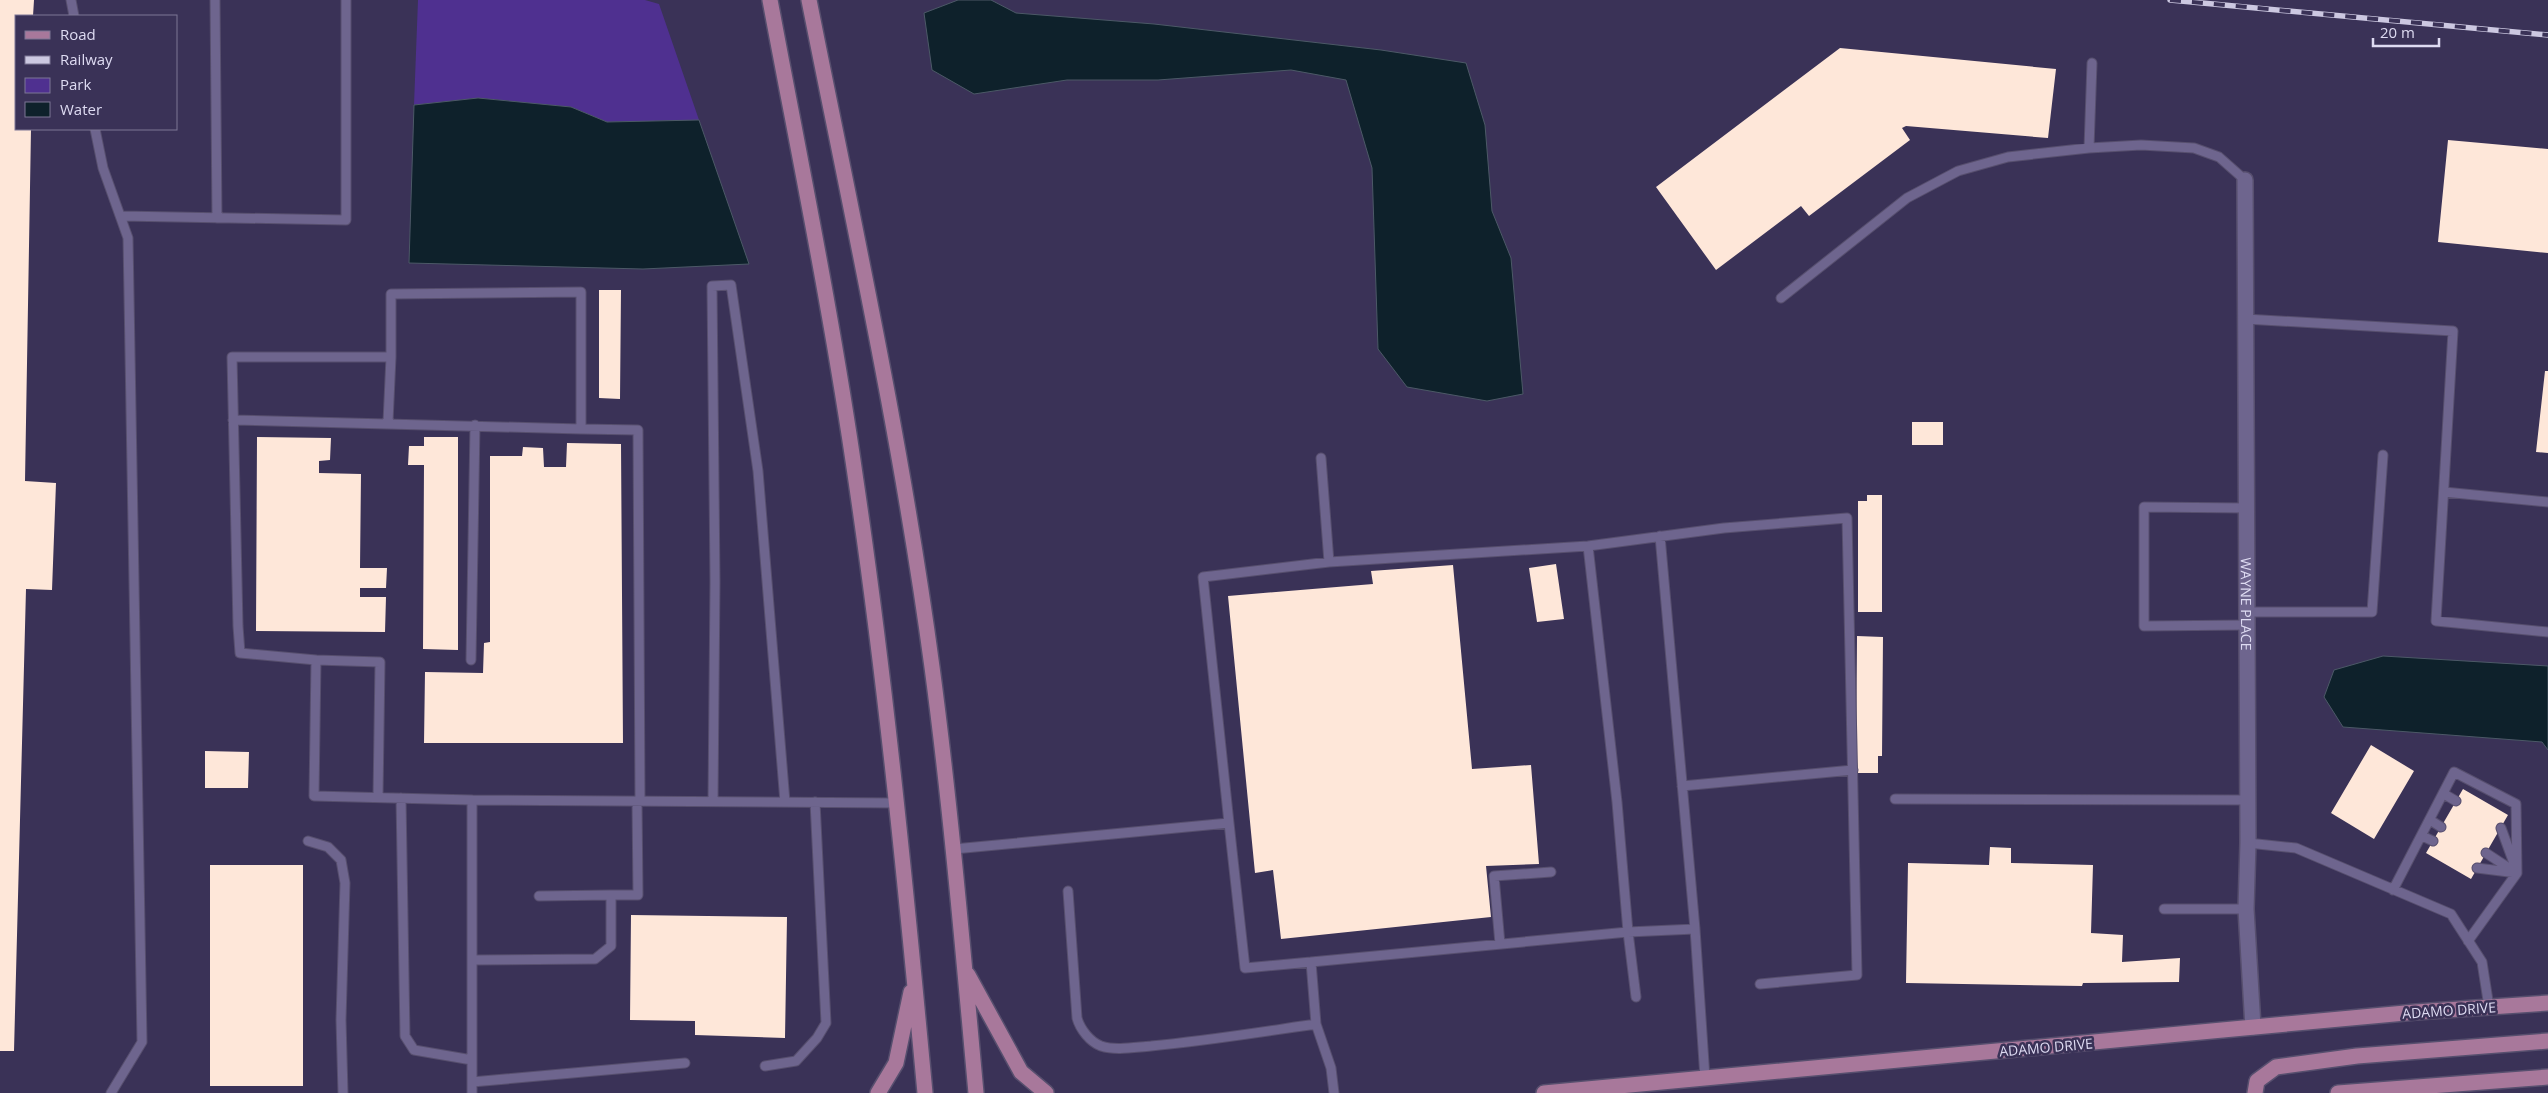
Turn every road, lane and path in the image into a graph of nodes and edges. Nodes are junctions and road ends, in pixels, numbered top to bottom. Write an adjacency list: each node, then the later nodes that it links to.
1 (71, 0): 6 (lane)
2 (215, 0): 12 (lane)
3 (346, 0): 12 (lane)
4 (770, 0): 45 (main road)
5 (809, 0): 54 (main road)
6 (74, 15)
7 (2092, 63): 9 (lane)
8 (95, 130): 11 (lane)
9 (2090, 148): 10 (lane); 13 (lane)
10 (2245, 180): 14 (street, WAYNE PLACE)
11 (121, 216): 12 (lane); 87 (lane)
12 (217, 218)
13 (1781, 298)
14 (2246, 319): 22 (lane); 24 (street, WAYNE PLACE)
15 (391, 356): 16 (lane); 17 (lane); 19 (lane)
16 (233, 420): 17 (lane); 30 (lane)
17 (388, 422): 18 (lane)
18 (475, 425): 19 (lane); 31 (lane)
19 (581, 429): 40 (lane)
20 (2383, 455): 28 (lane)
21 (1321, 458): 27 (lane)
22 (2444, 492): 23 (lane); 29 (lane)
23 (2548, 502)
24 (2246, 508): 28 (street, WAYNE PLACE); 28 (lane)
25 (1660, 536): 26 (lane); 32 (lane); 33 (lane)
26 (1588, 546): 27 (lane); 66 (lane)
27 (1329, 562): 47 (lane)
28 (2247, 618): 39 (street, WAYNE PLACE)
29 (2548, 632)
30 (316, 660): 35 (lane); 35 (lane)
31 (472, 660)
32 (1853, 770): 33 (lane); 73 (lane)
33 (1682, 786): 65 (lane)
34 (2444, 794): 42 (lane); 46 (lane); 58 (lane)
35 (378, 797): 36 (lane)
36 (401, 798): 38 (lane); 80 (lane)
37 (1895, 799): 39 (lane)
38 (472, 800): 40 (lane); 69 (lane)
39 (2248, 800): 53 (street, WAYNE PLACE)
40 (638, 801): 41 (lane); 61 (lane)
41 (713, 801): 43 (lane); 43 (lane)
42 (2456, 801)
43 (785, 802): 44 (lane)
44 (816, 802): 45 (lane); 82 (lane)
45 (896, 802): 72 (main road)
46 (2430, 820): 48 (lane); 50 (lane)
47 (1229, 822): 54 (lane); 70 (lane)
48 (2441, 827)
49 (2501, 828): 58 (lane)
50 (2422, 836): 52 (lane); 59 (lane)
51 (308, 841): 88 (lane)
52 (2432, 841)
53 (2248, 842): 59 (lane); 64 (street, WAYNE PLACE)
54 (954, 849): 71 (main road)
55 (2486, 854): 58 (lane)
56 (2477, 868): 58 (lane)
57 (1551, 872): 68 (lane)
58 (2518, 873): 67 (lane)
59 (2394, 890): 67 (lane)
60 (1068, 891): 77 (lane)
61 (611, 895): 62 (lane); 69 (lane)
62 (539, 896)
63 (2164, 909): 64 (lane)
64 (2246, 909): 78 (street, WAYNE PLACE)
65 (1695, 929): 66 (lane); 84 (lane)
66 (1628, 932): 68 (lane); 74 (lane)
67 (2468, 941): 76 (lane)
68 (1500, 944): 70 (lane)
69 (472, 960): 80 (lane)
70 (1311, 962): 77 (lane)
71 (964, 968): 92 (main road); 93 (main road)
72 (914, 976): 90 (main road); 91 (main road)
73 (1760, 984)
74 (1636, 997)
75 (2548, 1003): 76 (main road, ADAMO DRIVE)
76 (2489, 1007): 78 (main road, ADAMO DRIVE)
77 (1316, 1024): 94 (lane)
78 (2253, 1027): 84 (main road, ADAMO DRIVE)
79 (2548, 1041): 96 (main road)
80 (472, 1060): 85 (lane)
81 (685, 1063): 85 (lane)
82 (765, 1066)
83 (2548, 1077): 86 (main road)
84 (1705, 1078): 95 (main road, ADAMO DRIVE)
85 (472, 1082): 89 (lane)
86 (2412, 1086): 97 (main road); 98 (lane)
87 (111, 1093)
88 (343, 1093)
89 (472, 1093)
90 (878, 1093)
91 (925, 1093)
92 (976, 1093)
93 (1046, 1093)
94 (1334, 1093)
95 (1544, 1093)
96 (2255, 1093)
97 (2338, 1093)
98 (2391, 1093)

